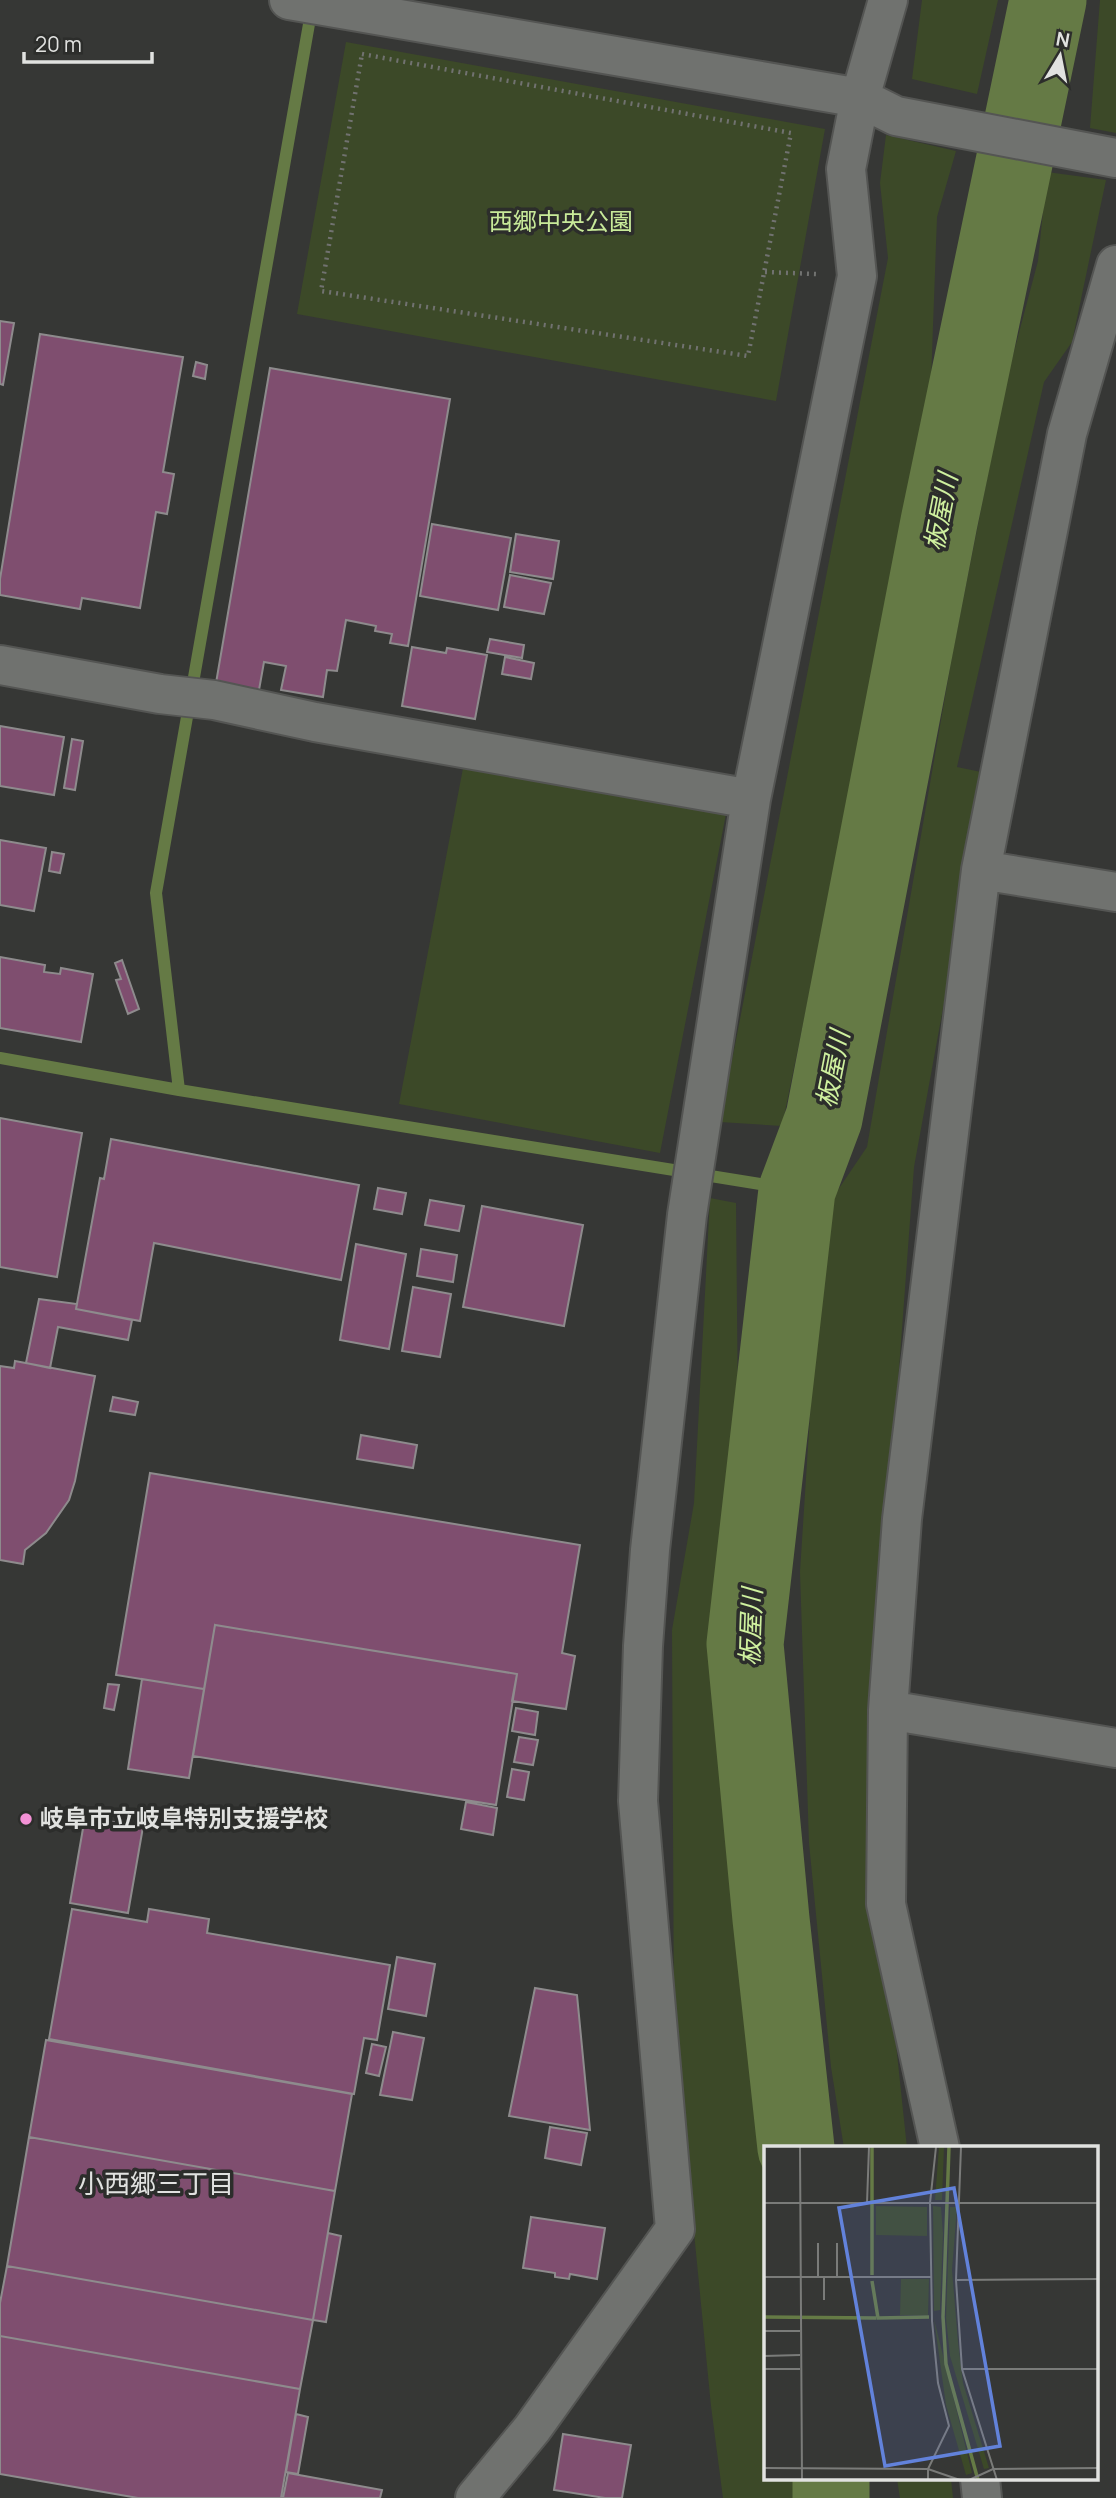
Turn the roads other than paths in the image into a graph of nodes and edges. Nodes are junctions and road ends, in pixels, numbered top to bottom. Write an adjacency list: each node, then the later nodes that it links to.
1 (289, 0): 3 (street)
2 (888, 0): 3 (street)
3 (860, 98): 4 (street); 7 (street)
4 (1112, 157)
5 (1116, 265): 8 (street)
6 (0, 664): 7 (street)
7 (751, 799): 14 (street)
8 (981, 870): 9 (street); 10 (street)
9 (1116, 892)
10 (888, 1710): 11 (street); 12 (street)
11 (1116, 1748)
12 (940, 2146)
13 (980, 2480): 15 (street)
14 (474, 2498)
15 (982, 2498)

